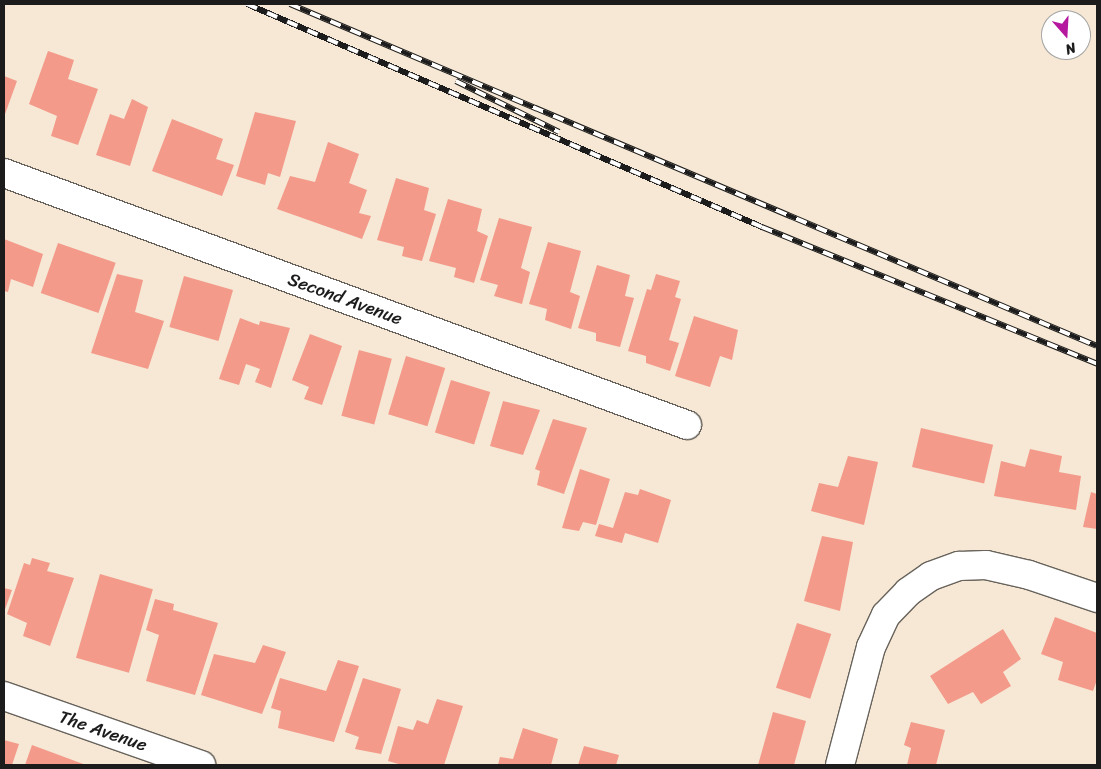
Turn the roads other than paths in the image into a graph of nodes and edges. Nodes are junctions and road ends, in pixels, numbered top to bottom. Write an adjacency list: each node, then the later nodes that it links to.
1 (4, 173): 2 (street, Second Avenue)
2 (686, 425)
3 (1097, 598): 6 (street)
4 (4, 696): 5 (street, The Avenue)
5 (201, 765)
6 (840, 765)

